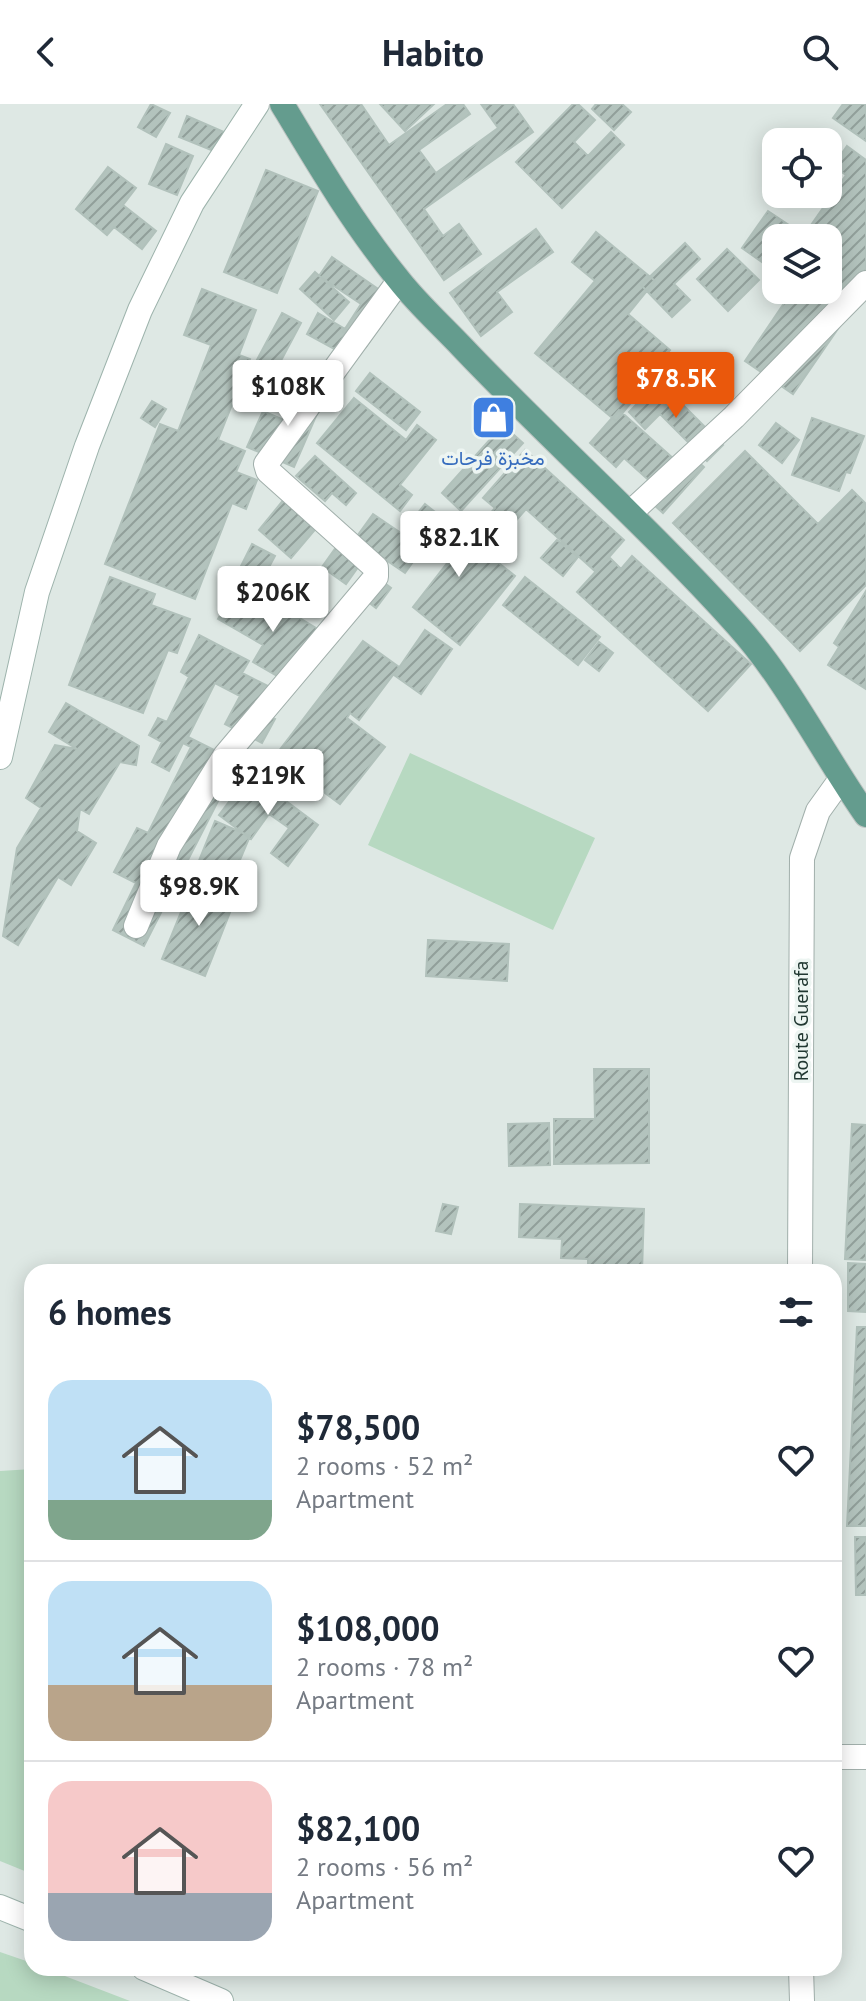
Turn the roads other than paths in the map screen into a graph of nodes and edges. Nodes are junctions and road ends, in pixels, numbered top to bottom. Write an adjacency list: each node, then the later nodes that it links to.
1 (257, 104): 6 (street)
2 (282, 104): 3 (main road)
3 (399, 281): 5 (main road); 9 (street)
4 (866, 283): 5 (street)
5 (630, 513): 7 (main road)
6 (0, 757)
7 (841, 779): 8 (main road); 10 (street, Route Guerafa)
8 (866, 815)
9 (136, 926)
10 (800, 1264)
11 (842, 1757): 12 (street)
12 (866, 1757)
13 (0, 1907): 14 (street)
14 (24, 1917)
15 (163, 1976): 17 (street)
16 (801, 1976): 18 (street)
17 (221, 2001)
18 (802, 2001)

